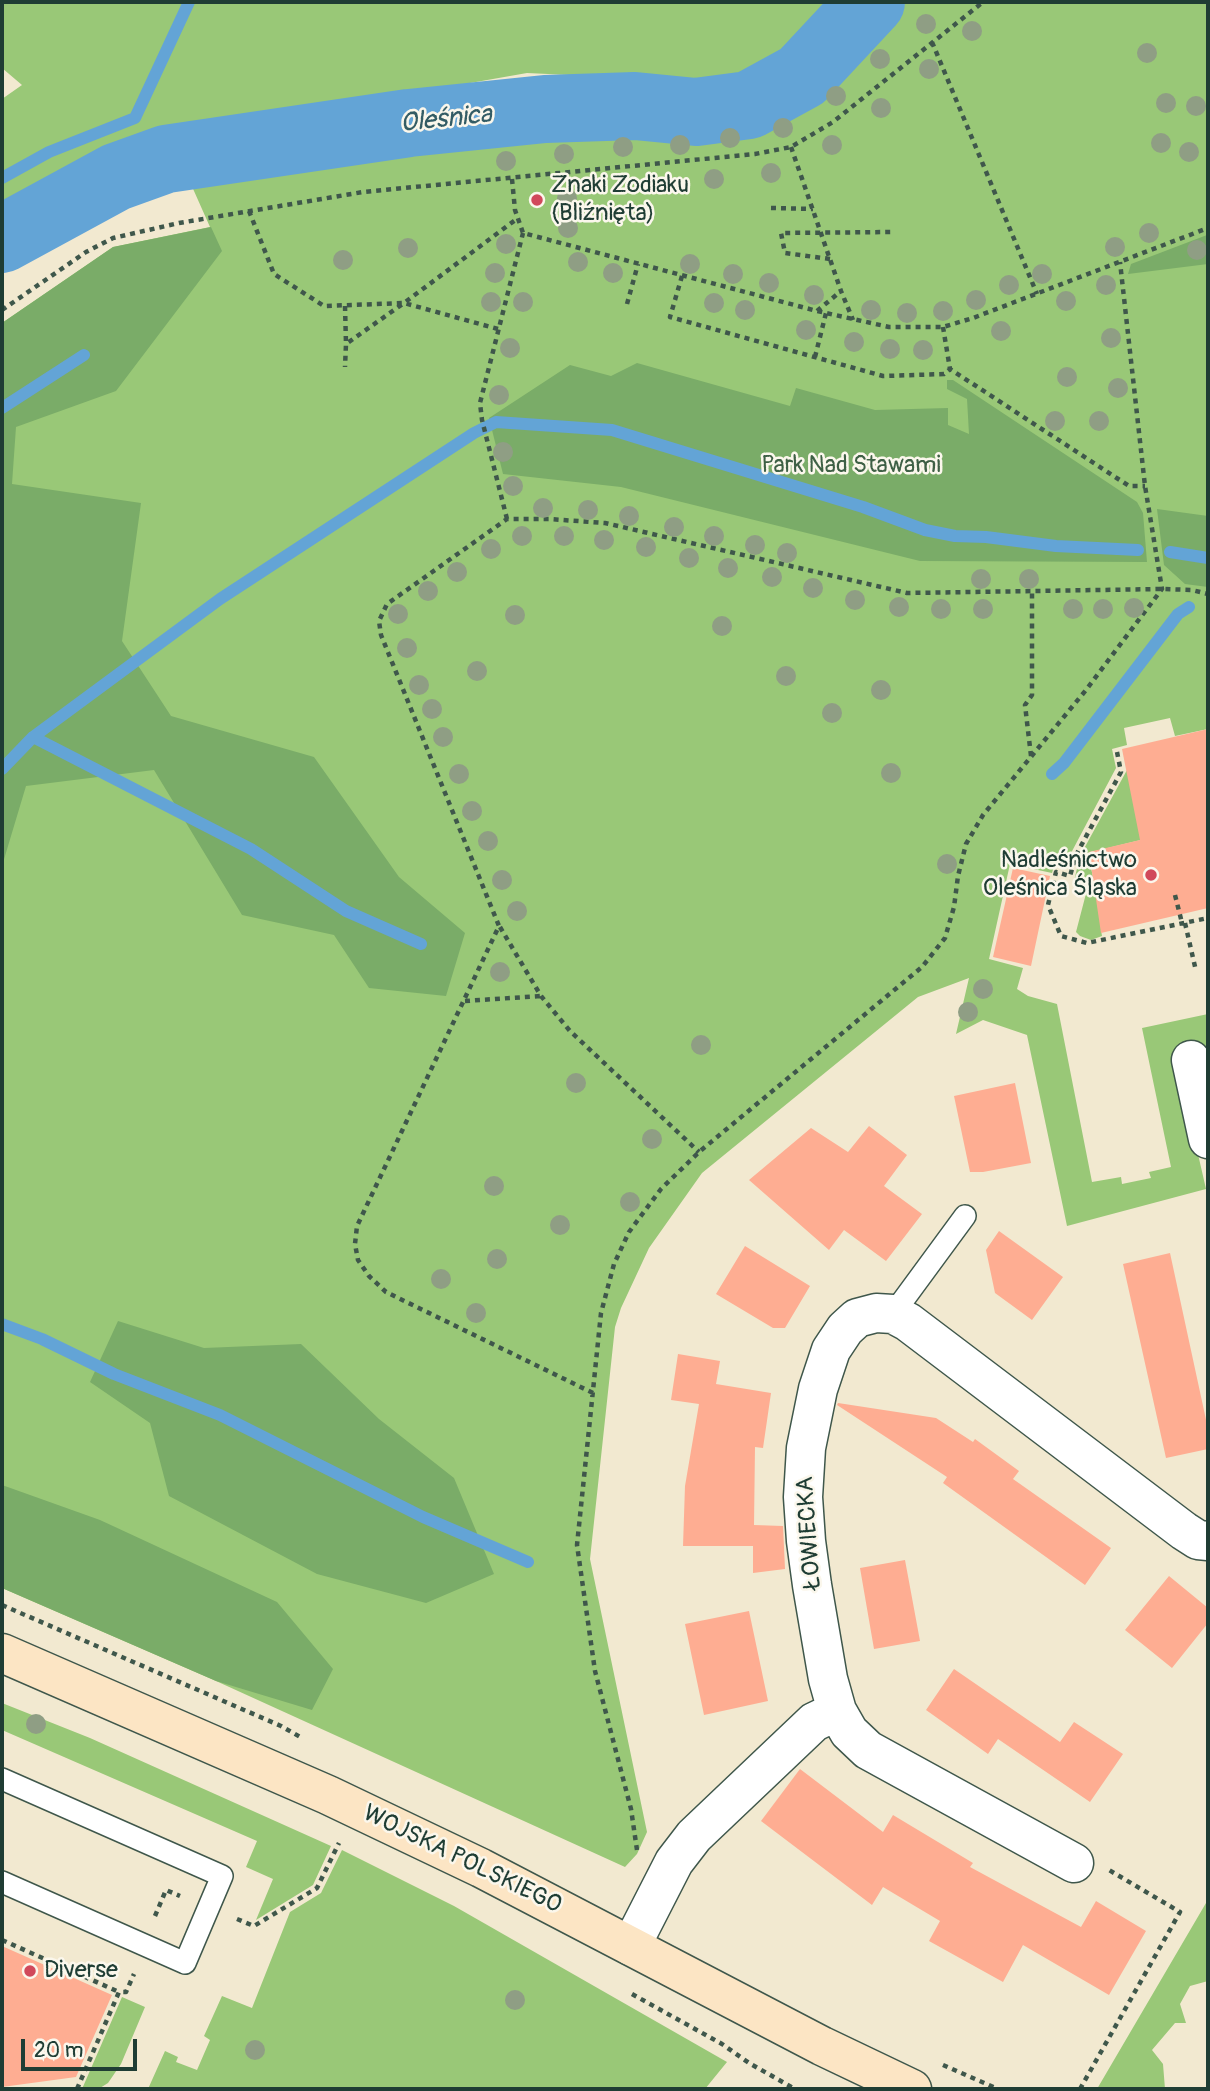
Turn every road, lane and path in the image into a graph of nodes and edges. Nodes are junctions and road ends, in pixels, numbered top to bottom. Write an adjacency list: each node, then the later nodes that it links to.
1 (983, 2): 2 (path)
2 (932, 43): 3 (path); 18 (path)
3 (792, 147): 4 (path); 6 (path)
4 (512, 179): 7 (path); 8 (path)
5 (771, 208): 6 (path)
6 (813, 209): 10 (path)
7 (248, 211): 21 (path); 22 (path)
8 (518, 218): 12 (path); 19 (path)
9 (1208, 228): 14 (path)
10 (821, 232): 11 (path); 13 (path); 13 (path)
11 (894, 232)
12 (523, 233): 15 (path); 27 (path)
13 (830, 259): 17 (path)
14 (1120, 262): 18 (path); 32 (path)
15 (638, 264): 16 (path); 20 (path)
16 (682, 276): 23 (path); 29 (path)
17 (841, 291): 23 (path); 25 (path)
18 (1038, 294): 26 (path)
19 (404, 303): 21 (path); 27 (path); 28 (path)
20 (626, 304)
21 (345, 306): 28 (path)
22 (2, 310)
23 (817, 311): 24 (path)
24 (826, 313): 25 (path); 29 (path)
25 (853, 320): 26 (path)
26 (943, 327): 31 (path)
27 (498, 329): 33 (path)
28 (346, 344): 30 (path)
29 (815, 357): 31 (path)
30 (345, 367)
31 (950, 369): 32 (path)
32 (1145, 486): 34 (path)
33 (507, 519): 35 (path); 42 (path)
34 (1162, 589): 35 (path); 36 (path); 38 (path)
35 (1032, 592): 38 (path)
36 (1208, 594)
37 (1117, 752): 41 (path)
38 (1031, 756): 48 (path)
39 (1175, 895): 41 (path)
40 (1208, 918): 41 (path)
41 (1184, 923): 43 (path)
42 (499, 926): 44 (path); 45 (path)
43 (1196, 971)
44 (541, 996): 45 (path); 48 (path)
45 (465, 1001): 51 (path)
46 (1191, 1060): 47 (street)
47 (1208, 1139)
48 (699, 1152): 51 (path)
49 (965, 1216): 50 (lane)
50 (893, 1314): 52 (street); 54 (street, ŁOWIECKA)
51 (593, 1393): 56 (path)
52 (1208, 1541)
53 (2, 1653): 60 (main road, WOJSKA POLSKIEGO)
54 (837, 1712): 57 (street, ŁOWIECKA); 60 (street)
55 (2, 1779): 58 (lane)
56 (637, 1850)
57 (1074, 1863): 65 (path)
58 (2, 1882)
59 (2, 1940): 62 (path)
60 (631, 1946): 64 (main road, WOJSKA POLSKIEGO)
61 (623, 1989): 63 (path)
62 (119, 1992)
63 (794, 2089)
64 (912, 2089)
65 (1080, 2089)

